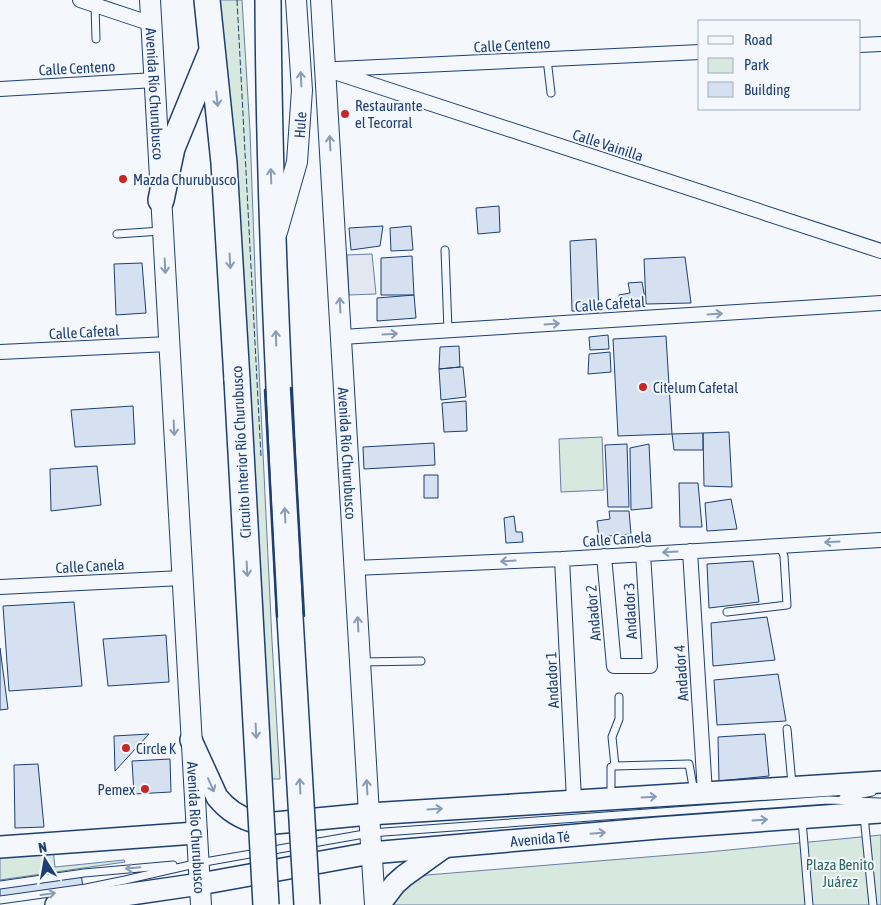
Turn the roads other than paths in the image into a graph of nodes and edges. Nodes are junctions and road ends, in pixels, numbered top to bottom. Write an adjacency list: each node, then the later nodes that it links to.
1 (80, 0): 7 (street)
2 (150, 0): 8 (main road, Avenida Río Churubusco)
3 (207, 0): 12 (highway, Circuito Interior Río Churubusco)
4 (268, 0): 22 (highway, one-way to 4)
5 (296, 0): 22 (main road, Hule, one-way to 5)
6 (322, 0): 15 (main road, Avenida Río Churubusco)
7 (95, 5): 8 (street); 9 (lane)
8 (152, 24): 16 (main road, Avenida Río Churubusco)
9 (96, 40)
10 (881, 44): 11 (street)
11 (861, 45)
12 (212, 50): 19 (highway); 65 (highway, Circuito Interior Río Churubusco, one-way to 65, bridge)
13 (698, 52): 14 (street, Calle Centeno)
14 (547, 59): 15 (street, Calle Centeno); 18 (lane)
15 (325, 70): 24 (street, Calle Vainilla); 27 (main road, Avenida Río Churubusco, one-way to 15)
16 (155, 80): 17 (street, Calle Centeno); 19 (main road, Avenida Río Churubusco)
17 (0, 89)
18 (551, 93)
19 (161, 200): 20 (main road, Avenida Río Churubusco)
20 (163, 231): 21 (lane); 28 (main road, Avenida Río Churubusco, one-way to 28)
21 (117, 234)
22 (273, 246): 66 (highway, one-way to 22, bridge)
23 (445, 250): 26 (lane)
24 (881, 250)
25 (881, 304): 26 (street, Calle Cafetal, one-way to 25)
26 (448, 330): 27 (street, Calle Cafetal, one-way to 26)
27 (342, 337): 36 (main road, Avenida Río Churubusco)
28 (169, 344): 29 (street, Calle Cafetal); 37 (main road, Avenida Río Churubusco, one-way to 37)
29 (0, 352)
30 (881, 540): 31 (street, Calle Canela, one-way to 31)
31 (780, 545): 32 (street, Calle Canela); 39 (lane)
32 (690, 550): 33 (street, Calle Canela, one-way to 33); 50 (street, Andador 4)
33 (643, 553): 34 (street, Calle Canela); 42 (street, Andador 3)
34 (604, 556): 35 (street, Calle Canela); 42 (street, Andador 2)
35 (562, 559): 36 (street, Calle Canela, one-way to 36); 52 (street, Andador 1)
36 (355, 568): 41 (main road, Avenida Río Churubusco, one-way to 36)
37 (182, 578): 38 (street, Calle Canela); 45 (main road, Avenida Río Churubusco)
38 (0, 587)
39 (727, 612)
40 (421, 661): 41 (lane)
41 (360, 662): 57 (main road, Avenida Río Churubusco, one-way to 41)
42 (614, 666)
43 (619, 698): 46 (lane)
44 (787, 730): 48 (lane)
45 (191, 740): 56 (main road, Avenida Río Churubusco); 57 (main road, one-way to 57)
46 (615, 766): 50 (lane); 51 (lane)
47 (881, 782): 48 (main road, Avenida Té)
48 (792, 787): 50 (main road, Avenida Té)
49 (881, 790): 53 (lane)
50 (700, 793): 51 (main road, Avenida Té, one-way to 50)
51 (611, 799): 52 (main road, Avenida Té)
52 (574, 800): 57 (main road, Avenida Té, one-way to 52)
53 (828, 800): 54 (lane); 57 (lane)
54 (875, 809): 55 (main road, Avenida Té); 70 (lane)
55 (802, 818): 59 (main road, Avenida Té, one-way to 55); 69 (lane)
56 (196, 833): 58 (main road); 60 (main road, Avenida Río Churubusco)
57 (370, 833): 59 (main road, Avenida Té); 60 (lane); 62 (main road, Avenida Té); 67 (main road, Avenida Río Churubusco)
58 (0, 847)
59 (445, 847): 68 (main road)
60 (198, 863): 61 (lane, one-way to 61); 62 (main road, Avenida Río Churubusco); 63 (lane, one-way to 60)
61 (0, 885)
62 (201, 895): 64 (main road, Avenida Té)
63 (0, 900)
64 (56, 905)
65 (266, 905)
66 (306, 905)
67 (375, 905)
68 (379, 905)
69 (810, 905)
70 (873, 905)

